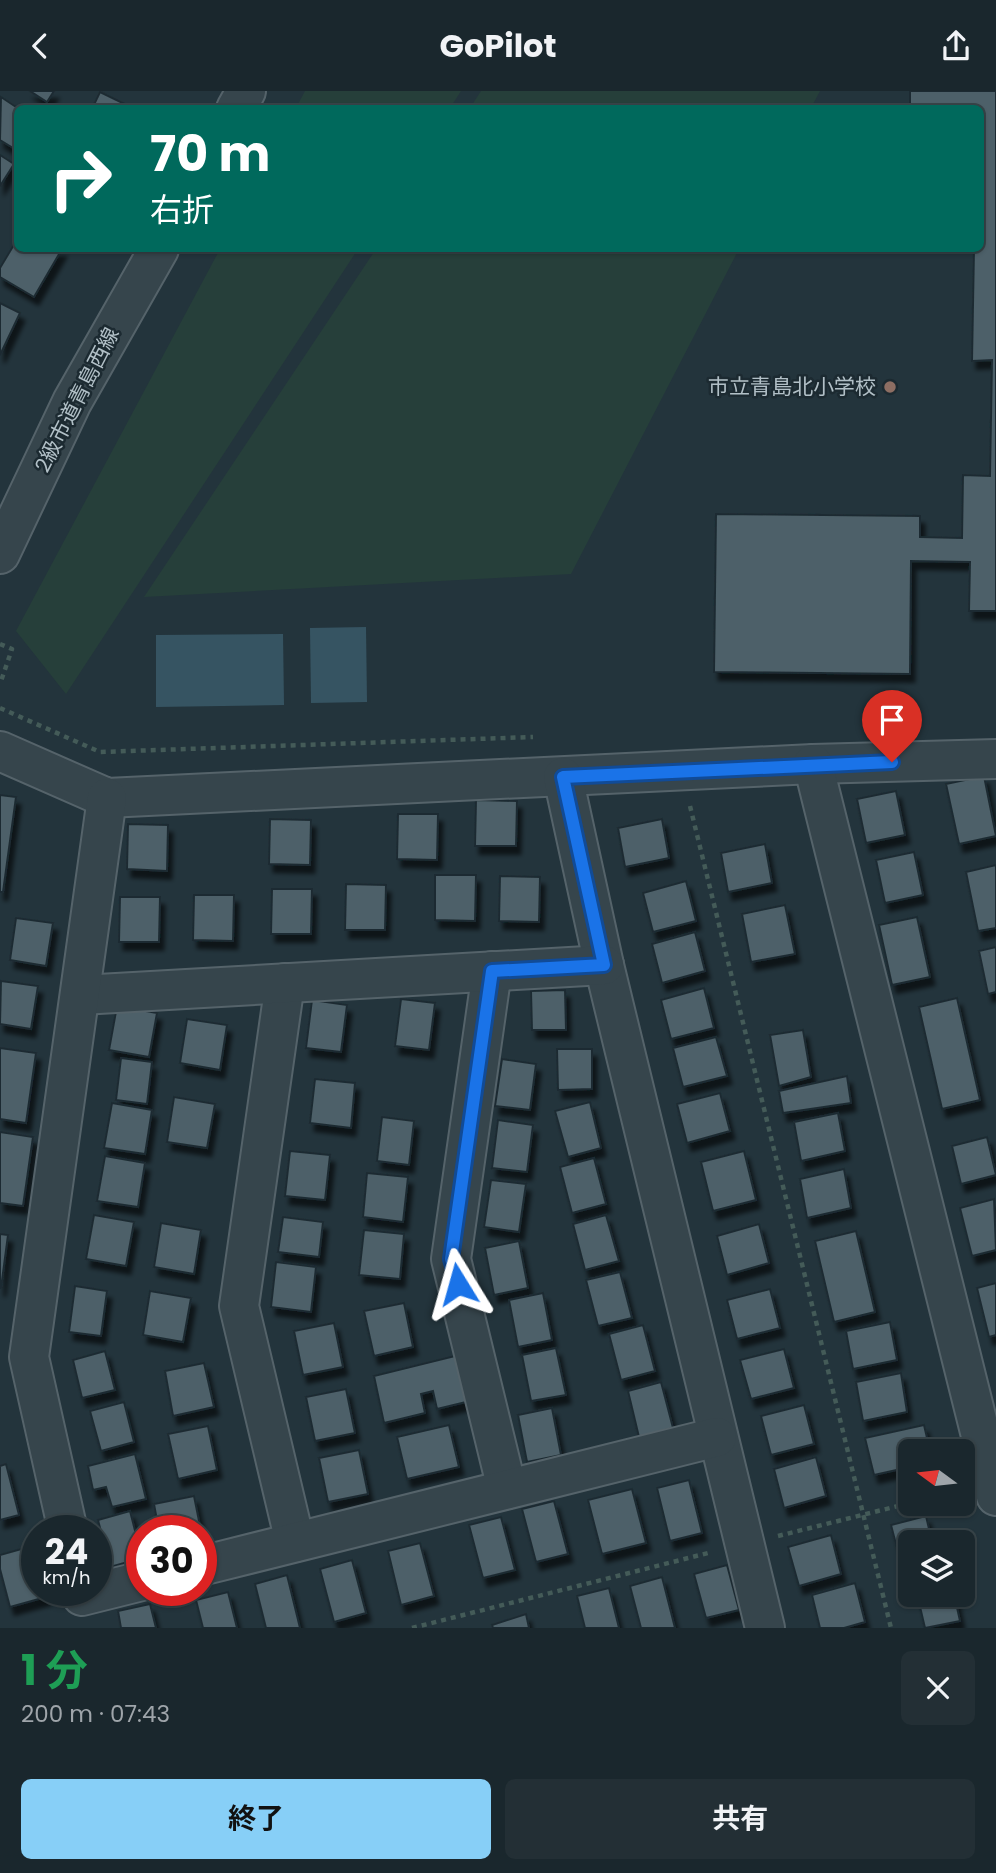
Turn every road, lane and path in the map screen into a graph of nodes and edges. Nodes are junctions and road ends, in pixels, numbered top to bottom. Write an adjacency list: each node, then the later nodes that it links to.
1 (157, 252): 2 (street, 2級市道青島西線)
2 (0, 554)
3 (0, 644): 4 (path)
4 (0, 684)
5 (0, 708): 6 (path)
6 (533, 737)
7 (0, 751): 12 (street)
8 (996, 759): 9 (street)
9 (813, 764): 10 (street); 17 (street)
10 (681, 771): 11 (street); 22 (path)
11 (563, 777): 12 (street); 13 (street)
12 (107, 798): 16 (street)
13 (604, 965): 14 (street); 18 (street)
14 (492, 971): 15 (street); 19 (street)
15 (285, 983): 16 (street); 24 (street)
16 (82, 995): 23 (street)
17 (981, 1376): 20 (street)
18 (717, 1437): 19 (street); 25 (street)
19 (508, 1489): 24 (street)
20 (996, 1496)
21 (898, 1506): 22 (path)
22 (863, 1514): 25 (path); 29 (path)
23 (64, 1515)
24 (295, 1542): 26 (street)
25 (744, 1544): 27 (path); 28 (street)
26 (217, 1562)
27 (412, 1628)
28 (765, 1628)
29 (891, 1628)

